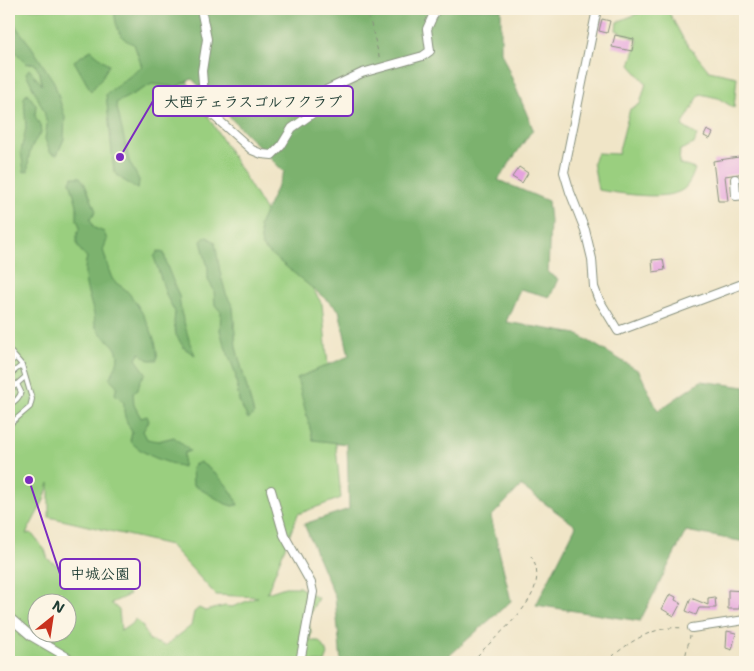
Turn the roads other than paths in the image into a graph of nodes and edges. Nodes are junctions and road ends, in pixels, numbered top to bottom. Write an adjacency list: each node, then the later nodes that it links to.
1 (201, 9): 2 (street)
2 (436, 9)
3 (597, 9): 6 (street)
4 (735, 179): 5 (street)
5 (745, 195)
6 (745, 283)
7 (9, 351): 8 (lane)
8 (15, 358): 9 (lane); 10 (lane)
9 (9, 364)
10 (22, 365): 12 (lane); 13 (lane)
11 (9, 368): 12 (lane)
12 (11, 375)
13 (25, 377): 14 (lane); 17 (lane)
14 (17, 384): 15 (lane); 16 (lane)
15 (10, 389)
16 (9, 405)
17 (9, 424)
18 (271, 490): 23 (street)
19 (9, 617): 22 (street)
20 (745, 620): 21 (street)
21 (692, 628)
22 (70, 662)
23 (300, 662)

